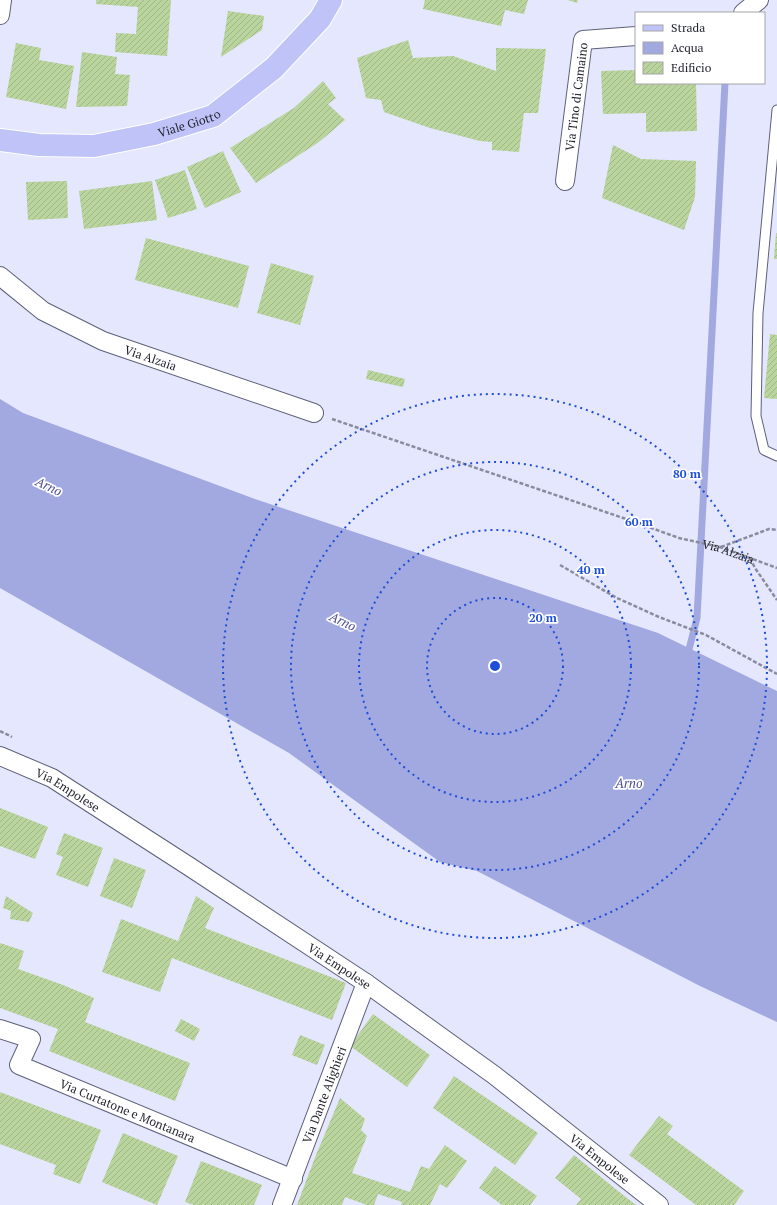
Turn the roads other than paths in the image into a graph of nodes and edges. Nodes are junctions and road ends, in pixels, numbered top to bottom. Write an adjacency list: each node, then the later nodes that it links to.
1 (2, 0): 5 (street)
2 (331, 0): 8 (main road, Viale Giotto)
3 (759, 0): 4 (street)
4 (744, 12)
5 (0, 15)
6 (635, 36): 9 (street, Via Tino di Camaino)
7 (777, 110): 12 (lane)
8 (0, 140)
9 (565, 181)
10 (0, 276): 11 (street, Via Alzaia)
11 (314, 413)
12 (777, 456)
13 (0, 756): 14 (street, Via Empolese)
14 (366, 983): 16 (street, Via Dante Alighieri); 18 (street, Via Empolese)
15 (0, 1029): 16 (street, Via Curtatone e Montanara)
16 (293, 1179): 17 (street, Via Dante Alighieri)
17 (282, 1205)
18 (660, 1205)

